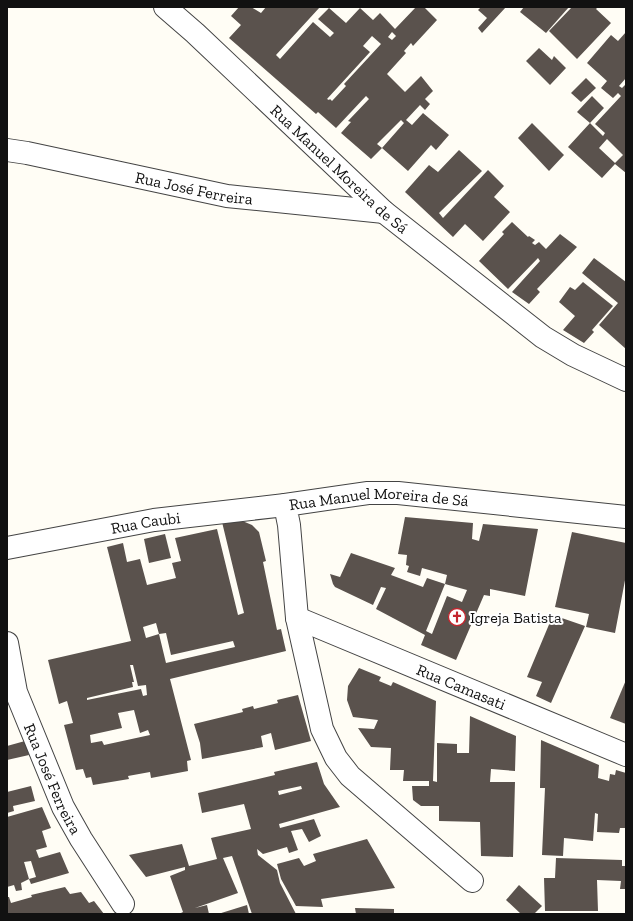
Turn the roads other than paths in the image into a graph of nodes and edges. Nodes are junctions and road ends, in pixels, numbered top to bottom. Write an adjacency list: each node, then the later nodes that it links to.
1 (165, 7): 3 (street, Rua Manuel Moreira de Sá)
2 (7, 150): 3 (street, Rua José Ferreira)
3 (384, 212): 4 (street, Rua Manuel Moreira de Sá)
4 (626, 380)
5 (285, 505): 6 (street, Rua Manuel Moreira de Sá); 7 (street, Rua Caubi); 8 (street, Rua Manuel Moreira de Sá)
6 (626, 517)
7 (7, 548)
8 (297, 618): 10 (street, Rua Camasati); 11 (street, Rua Manuel Moreira de Sá)
9 (7, 643): 12 (street, Rua José Ferreira)
10 (626, 755)
11 (472, 881)
12 (123, 904)

